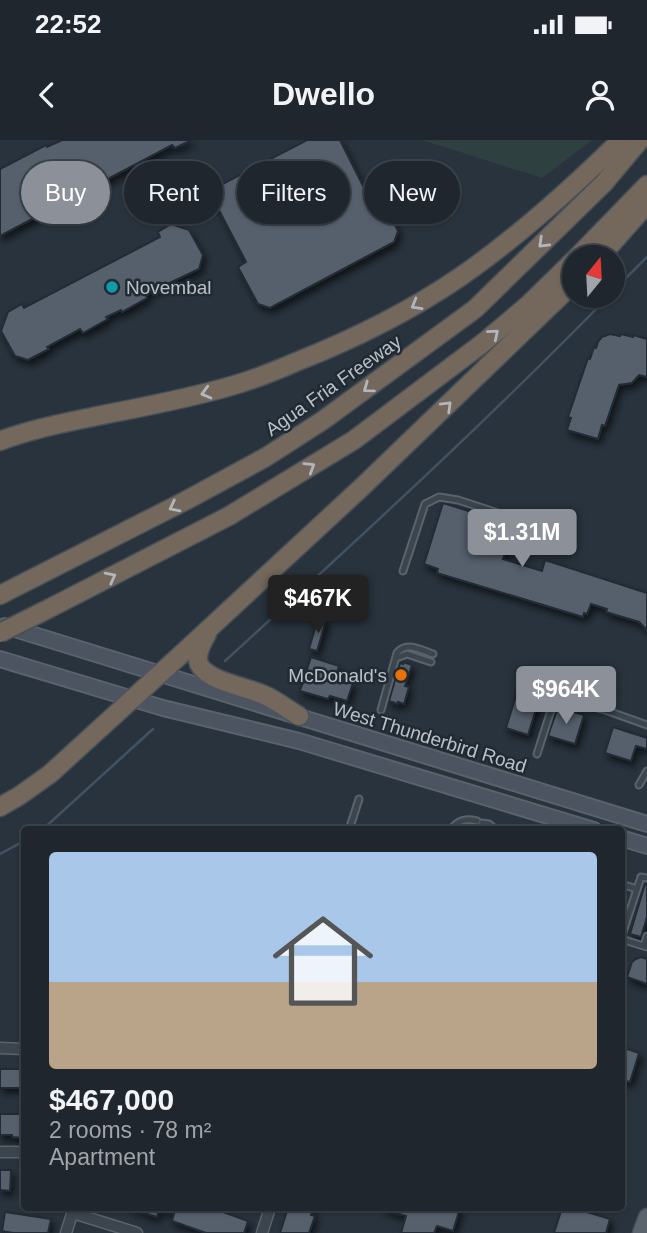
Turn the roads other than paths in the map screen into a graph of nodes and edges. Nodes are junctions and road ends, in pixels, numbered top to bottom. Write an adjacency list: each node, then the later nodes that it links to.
1 (621, 140): 9 (highway, one-way to 9)
2 (640, 140): 12 (highway, Agua Fria Freeway, one-way to 12)
3 (647, 185): 5 (highway)
4 (647, 204): 6 (highway)
5 (589, 245)
6 (611, 245)
7 (562, 272): 15 (highway, one-way to 7, bridge)
8 (562, 295): 14 (highway, one-way to 8)
9 (0, 441)
10 (528, 535): 11 (lane)
11 (403, 571)
12 (0, 595)
13 (0, 625): 20 (main road, West Thunderbird Road)
14 (210, 628): 20 (highway); 23 (highway)
15 (0, 633)
16 (433, 654): 17 (lane)
17 (396, 658): 19 (lane); 22 (lane)
18 (0, 659): 21 (main road)
19 (431, 662)
20 (159, 673): 21 (highway); 23 (main road, West Thunderbird Road)
21 (131, 700): 29 (highway); 34 (main road)
22 (381, 710)
23 (299, 716): 30 (main road, West Thunderbird Road)
24 (647, 724): 25 (lane)
25 (537, 754)
26 (647, 771): 27 (lane)
27 (639, 785)
28 (359, 799): 31 (lane)
29 (0, 807)
30 (647, 824)
31 (350, 826)
32 (453, 826): 33 (lane)
33 (491, 826)
34 (581, 826)
35 (625, 839): 36 (main road)
36 (647, 846)
37 (647, 878): 39 (lane)
38 (625, 885): 39 (lane)
39 (637, 889): 40 (lane)
40 (625, 926)
41 (647, 936): 43 (lane)
42 (625, 940): 43 (lane)
43 (645, 947)
44 (0, 1048): 45 (street)
45 (21, 1049)
46 (0, 1152): 47 (street)
47 (21, 1153)
48 (73, 1211): 52 (street)
49 (76, 1211): 53 (street)
50 (269, 1211): 54 (street)
51 (647, 1216): 55 (main road)
52 (66, 1233)
53 (137, 1233)
54 (262, 1233)
55 (641, 1233)

